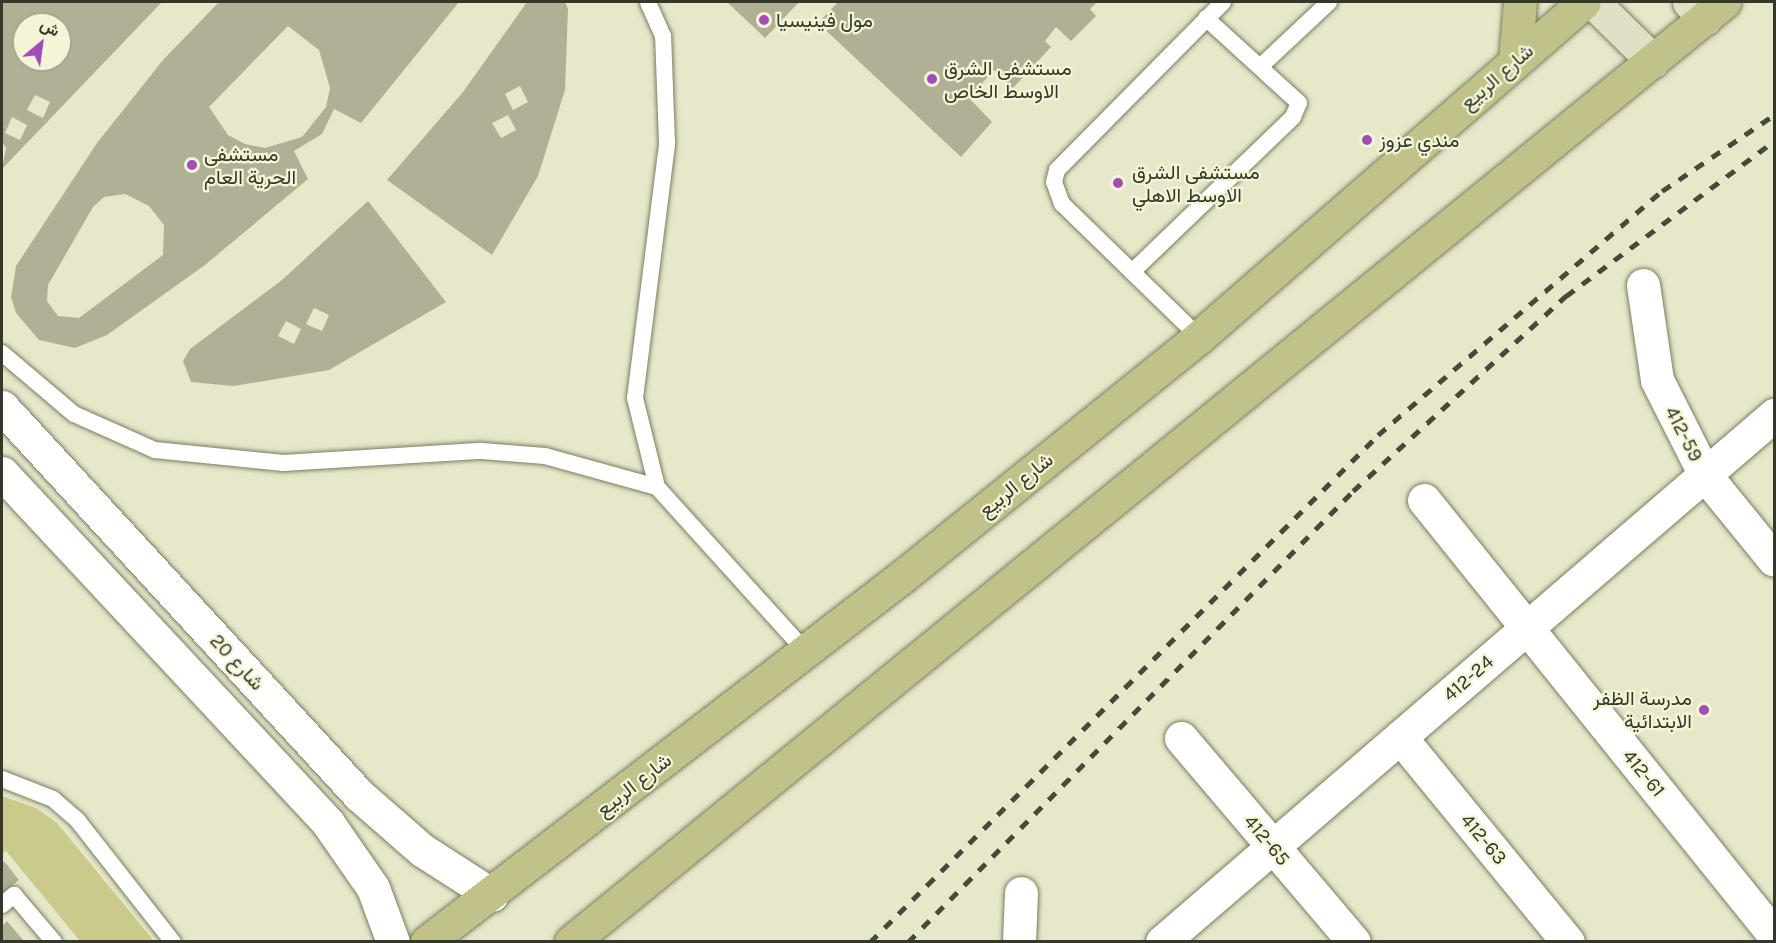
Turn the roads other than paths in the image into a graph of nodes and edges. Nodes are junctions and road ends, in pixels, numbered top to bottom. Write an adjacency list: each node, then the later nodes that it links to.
1 (648, 2): 20 (lane)
2 (1223, 2): 8 (lane)
3 (1329, 2): 11 (lane)
4 (1520, 2): 9 (main road)
5 (1584, 2): 9 (main road, شارع الربيع)
6 (1593, 2): 10 (street)
7 (1706, 7): 10 (main road)
8 (1206, 18): 11 (lane); 12 (lane)
9 (1515, 61): 14 (main road, شارع الربيع)
10 (1653, 61): 37 (main road)
11 (1262, 65): 12 (lane)
12 (1131, 272): 14 (lane)
13 (1643, 285): 19 (street, 412-59)
14 (1199, 337): 24 (main road, شارع الربيع)
15 (2, 353): 20 (lane)
16 (2, 407): 30 (street, شارع 20)
17 (1774, 415): 19 (street, 412-24)
18 (2, 473): 35 (street)
19 (1705, 475): 22 (street, 412-59); 23 (street, 412-24)
20 (657, 488): 24 (lane)
21 (1424, 500): 23 (street, 412-61)
22 (1774, 560)
23 (1527, 628): 25 (street, 412-24); 32 (street, 412-61)
24 (806, 652): 30 (main road, شارع الربيع)
25 (1400, 737): 28 (street, 412-24); 41 (street, 412-63)
26 (1180, 738): 28 (street, 412-65)
27 (2, 779): 34 (lane)
28 (1272, 846): 39 (street, 412-24); 40 (street, 412-65)
29 (1022, 893): 38 (street)
30 (492, 895): 36 (main road, شارع الربيع)
31 (2, 905): 33 (lane)
32 (1774, 935)
33 (54, 942)
34 (173, 942)
35 (393, 942)
36 (427, 942)
37 (571, 942)
38 (1019, 942)
39 (1161, 942)
40 (1354, 942)
41 (1568, 942)

